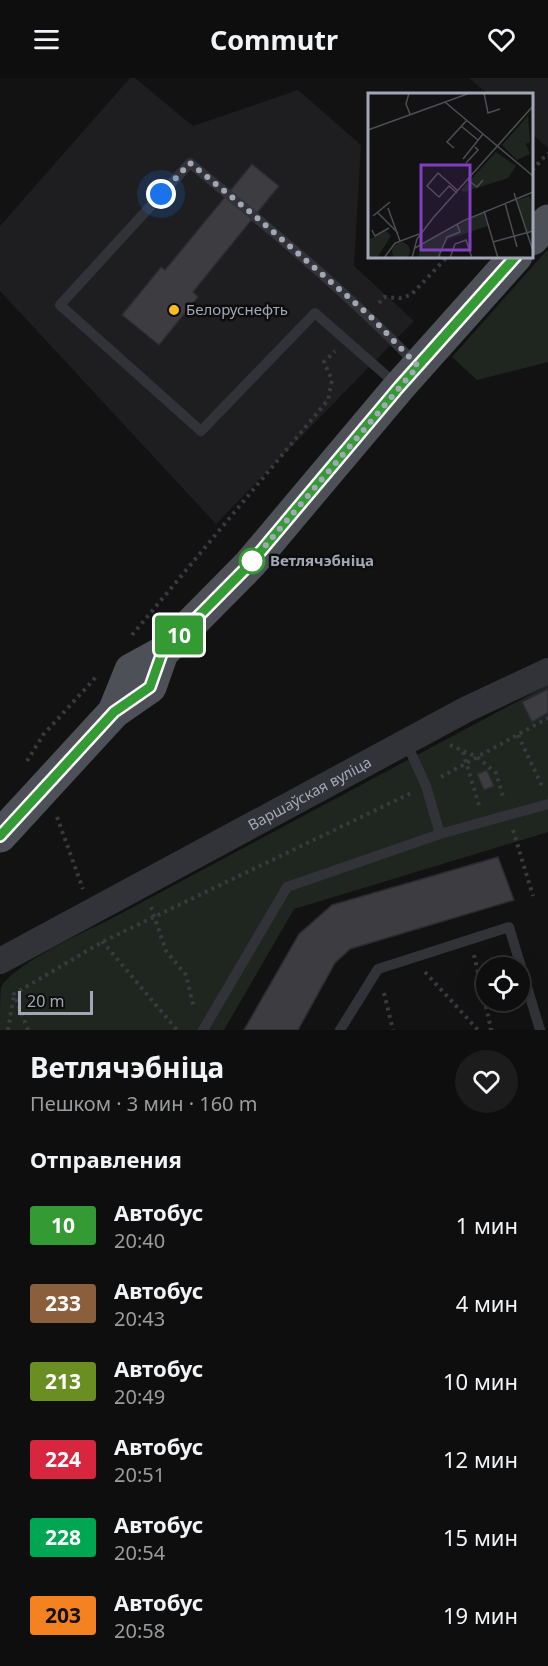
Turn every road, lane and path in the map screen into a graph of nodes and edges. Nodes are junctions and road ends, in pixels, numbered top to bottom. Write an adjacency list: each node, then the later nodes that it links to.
1 (548, 153): 2 (path)
2 (533, 168)
3 (446, 258): 5 (path)
4 (518, 258): 7 (main road)
5 (369, 315): 6 (lane); 7 (lane)
6 (344, 340): 7 (lane); 8 (path)
7 (409, 377): 23 (main road)
8 (128, 640)
9 (548, 671): 13 (street, Варшаўская вуліца)
10 (98, 675): 16 (path)
11 (548, 718): 12 (path)
12 (518, 735): 15 (path); 18 (path)
13 (406, 742): 17 (lane); 24 (street, Варшаўская вуліца)
14 (463, 751): 15 (path)
15 (467, 763): 17 (path); 21 (path)
16 (25, 765)
17 (426, 786): 22 (lane); 26 (path)
18 (543, 789)
19 (548, 804): 21 (lane)
20 (55, 812): 25 (path)
21 (484, 821): 22 (lane)
22 (440, 834): 38 (lane)
23 (0, 836)
24 (141, 885): 25 (street, Варшаўская вуліца); 26 (path)
25 (83, 916): 28 (street, Варшаўская вуліца); 29 (path); 31 (street, Варшаўская вуліца)
26 (156, 917): 29 (path); 34 (path)
27 (471, 939): 30 (lane); 42 (path); 43 (lane)
28 (0, 941)
29 (102, 942): 33 (path); 37 (path)
30 (412, 958): 32 (lane); 41 (path)
31 (0, 961)
32 (378, 969): 39 (lane); 40 (path)
33 (14, 994): 35 (path); 36 (path)
34 (196, 1019)
35 (8, 1030)
36 (28, 1030)
37 (177, 1030)
38 (203, 1030)
39 (339, 1030)
40 (393, 1030)
41 (478, 1030)
42 (489, 1030)
43 (540, 1030)

